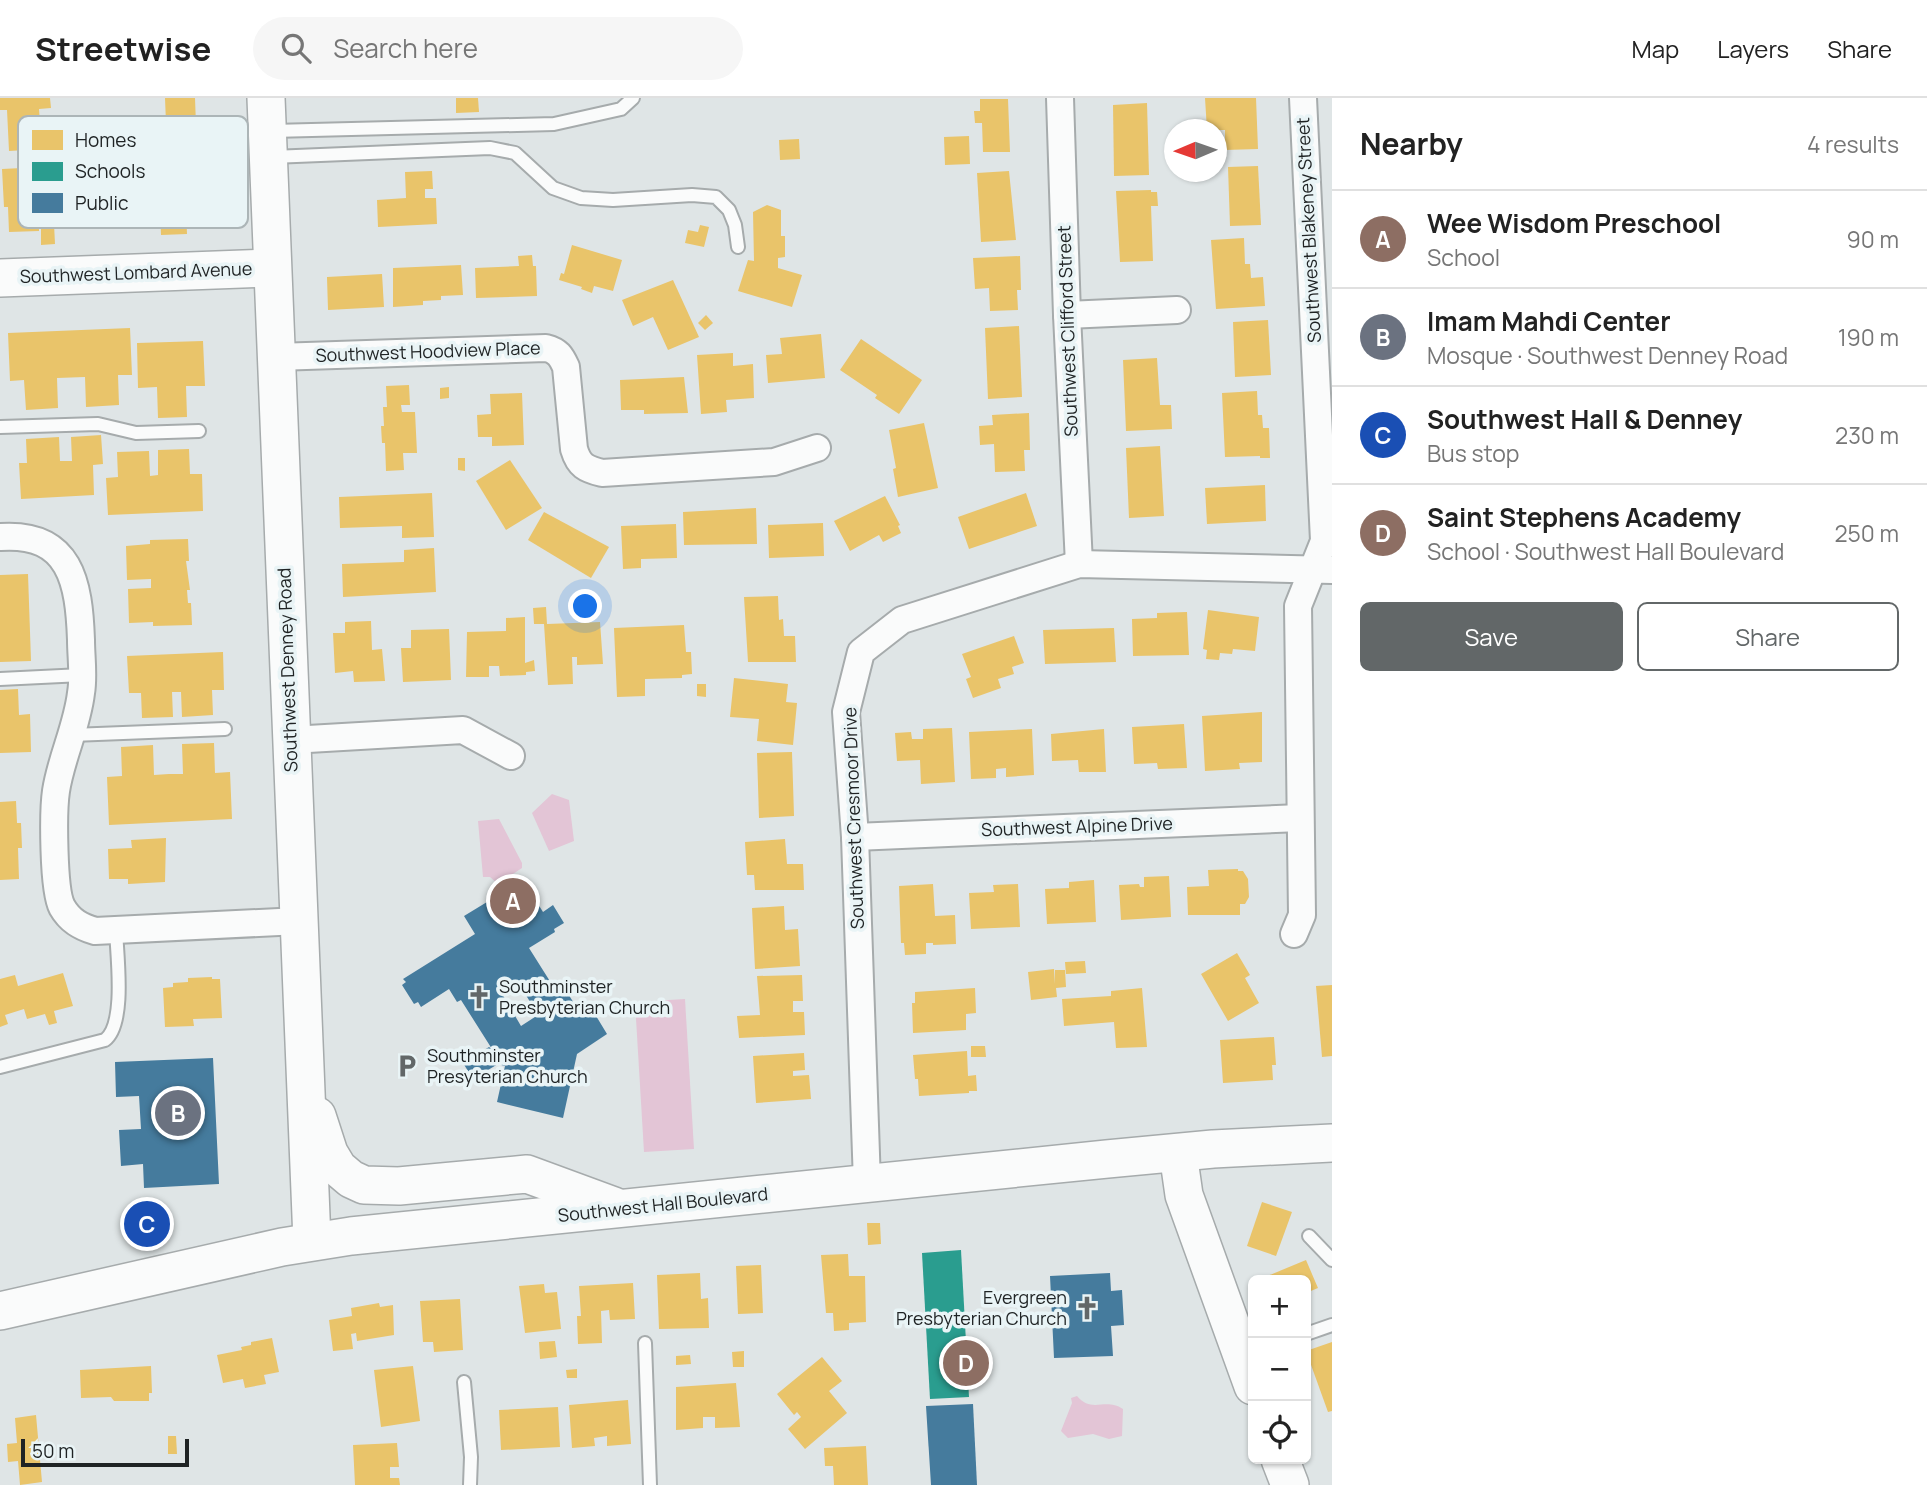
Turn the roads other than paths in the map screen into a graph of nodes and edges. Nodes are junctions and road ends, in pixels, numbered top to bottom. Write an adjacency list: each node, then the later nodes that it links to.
1 (633, 98): 4 (lane)
2 (1060, 98): 10 (street, Southwest Clifford Street)
3 (1303, 98): 8 (street, Southwest Blakeney Street)
4 (267, 129): 5 (lane); 6 (main road, Southwest Denney Road)
5 (738, 247)
6 (272, 268): 7 (main road, Southwest Lombard Avenue); 11 (main road, Southwest Denney Road)
7 (0, 278)
8 (1322, 305): 17 (street, Southwest Blakeney Street)
9 (1177, 310): 10 (street)
10 (1067, 314): 16 (street, Southwest Clifford Street)
11 (276, 357): 14 (street, Southwest Hoodview Place); 22 (main road, Southwest Denney Road)
12 (0, 427): 13 (lane)
13 (199, 431)
14 (817, 448)
15 (0, 537): 18 (street)
16 (1079, 564): 17 (street, Southwest Cresmoor Drive); 25 (street, Southwest Cresmoor Drive)
17 (1322, 571): 24 (street, Southwest Blakeney Street)
18 (82, 675): 19 (lane); 21 (street)
19 (0, 679)
20 (225, 729): 21 (lane)
21 (72, 735): 27 (street)
22 (291, 740): 23 (street); 26 (main road, Southwest Denney Road)
23 (511, 756)
24 (1300, 818): 25 (street, Southwest Alpine Drive); 28 (street, Southwest Blakeney Street)
25 (855, 837): 33 (street, Southwest Cresmoor Drive)
26 (299, 921): 27 (street); 30 (main road, Southwest Denney Road)
27 (116, 930): 29 (lane)
28 (1294, 934)
29 (0, 1067)
30 (304, 1075): 34 (main road); 36 (main road, Southwest Denney Road)
31 (1332, 1143): 32 (main road, Southwest Hall Boulevard)
32 (1178, 1153): 33 (main road, Southwest Hall Boulevard); 42 (main road)
33 (867, 1182): 34 (main road, Southwest Hall Boulevard)
34 (623, 1209): 36 (main road, Southwest Hall Boulevard)
35 (1309, 1236): 37 (lane)
36 (312, 1241): 38 (main road, Southwest Hall Boulevard)
37 (1332, 1260)
38 (0, 1311)
39 (1332, 1325): 40 (lane)
40 (1311, 1332)
41 (645, 1343): 46 (lane)
42 (1248, 1362)
43 (464, 1382): 45 (lane)
44 (1282, 1464): 47 (main road)
45 (470, 1485)
46 (650, 1485)
47 (1290, 1485)

